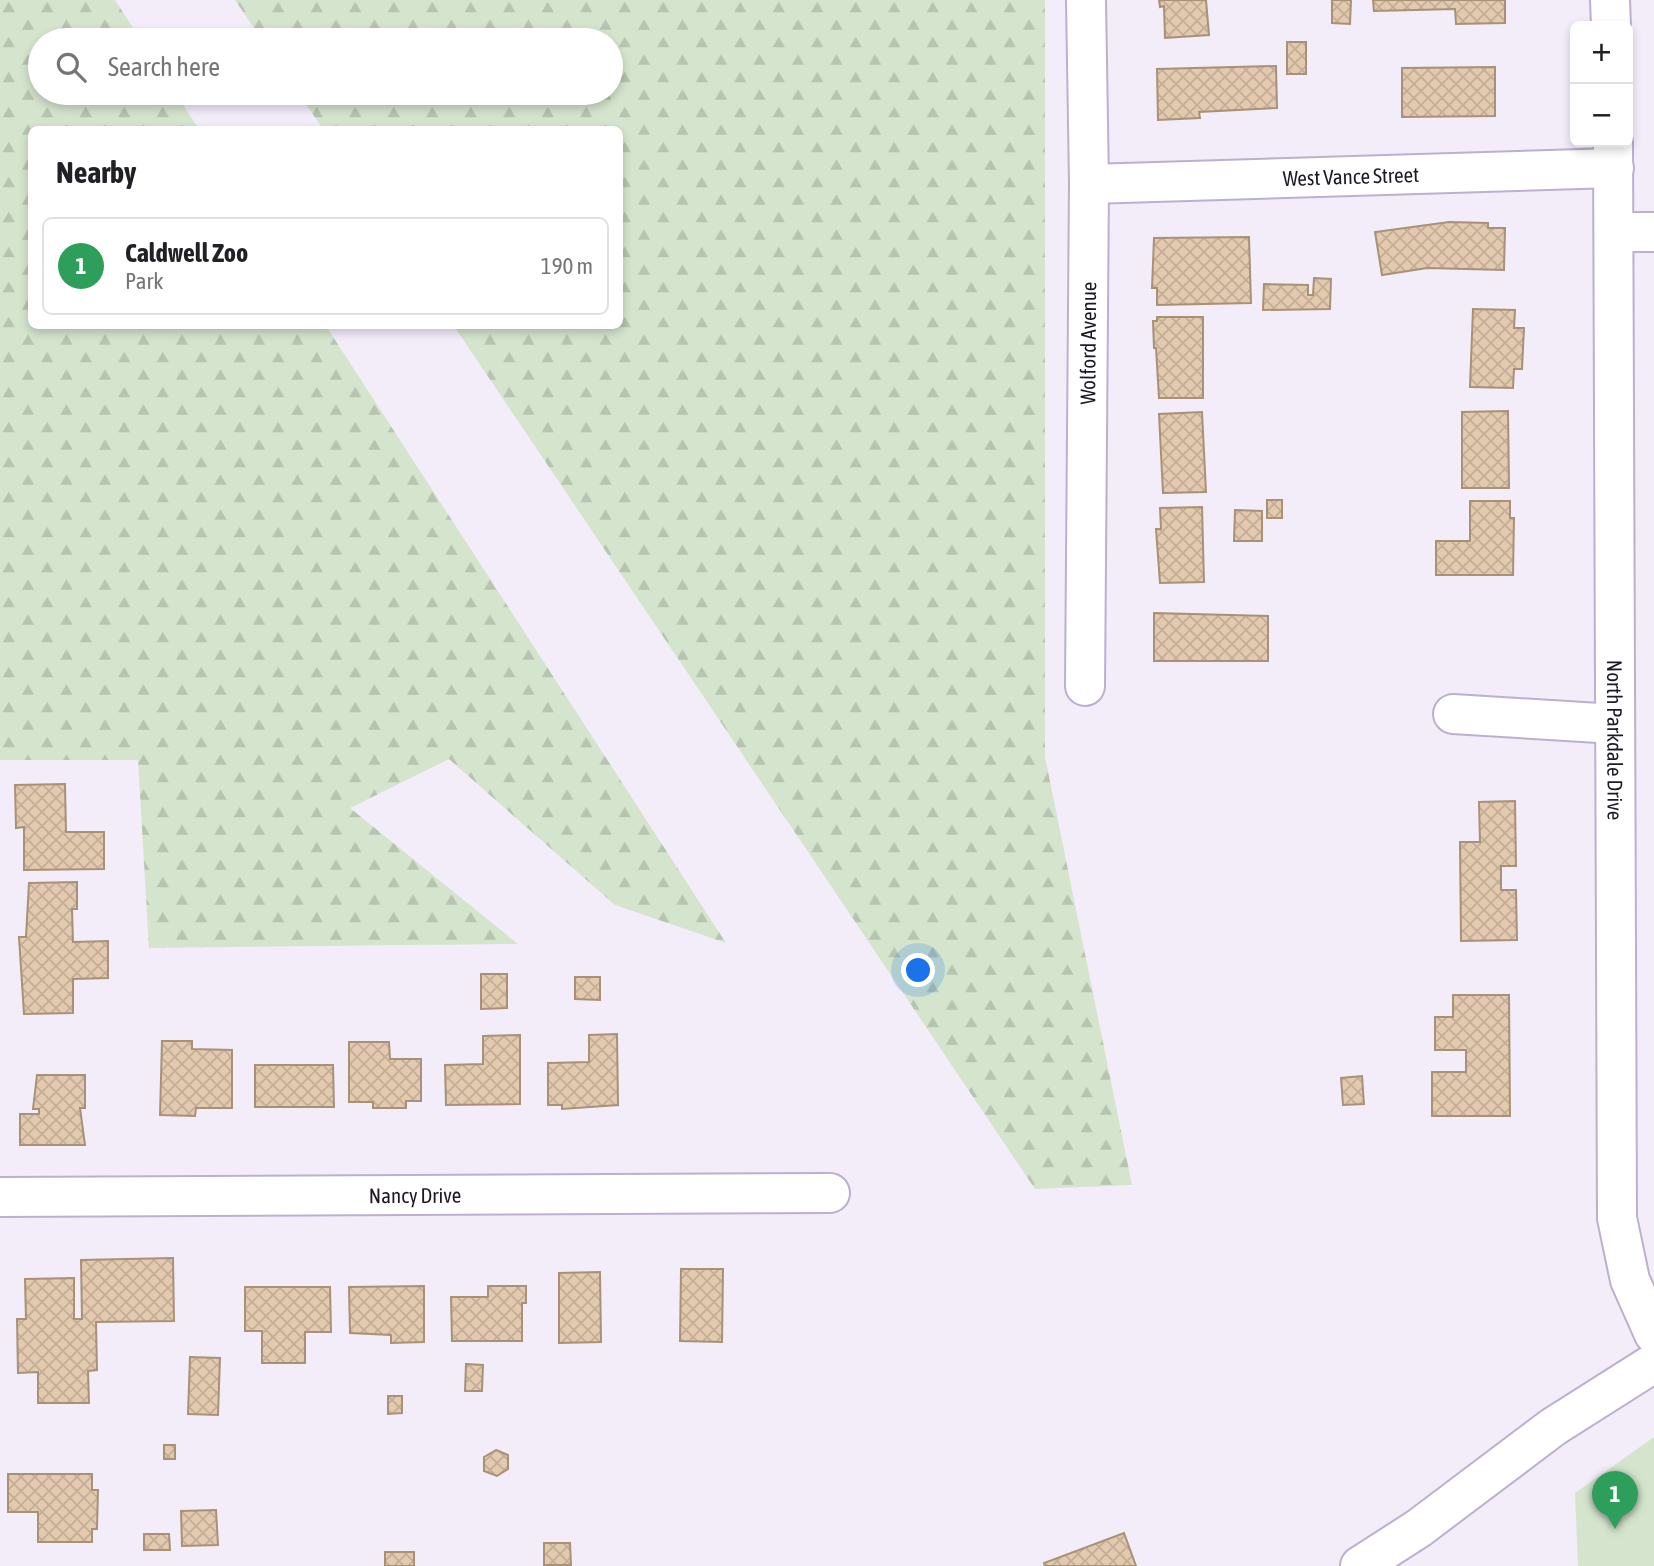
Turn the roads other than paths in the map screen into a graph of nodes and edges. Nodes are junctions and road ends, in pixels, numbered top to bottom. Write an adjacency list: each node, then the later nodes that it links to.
1 (1086, 0): 5 (street, Wolford Avenue)
2 (1610, 0): 3 (street)
3 (1611, 21)
4 (1613, 155): 5 (street, West Vance Street); 6 (street, North Parkdale Drive)
5 (1089, 184): 8 (street, Wolford Avenue)
6 (1614, 232): 7 (street); 10 (street, North Parkdale Drive)
7 (1654, 232)
8 (1085, 686)
9 (1453, 714): 10 (street)
10 (1615, 723): 13 (street, North Parkdale Drive)
11 (830, 1193): 12 (street, Nancy Drive)
12 (0, 1197)
13 (1654, 1334)
14 (1654, 1363): 15 (street)
15 (1360, 1566)

